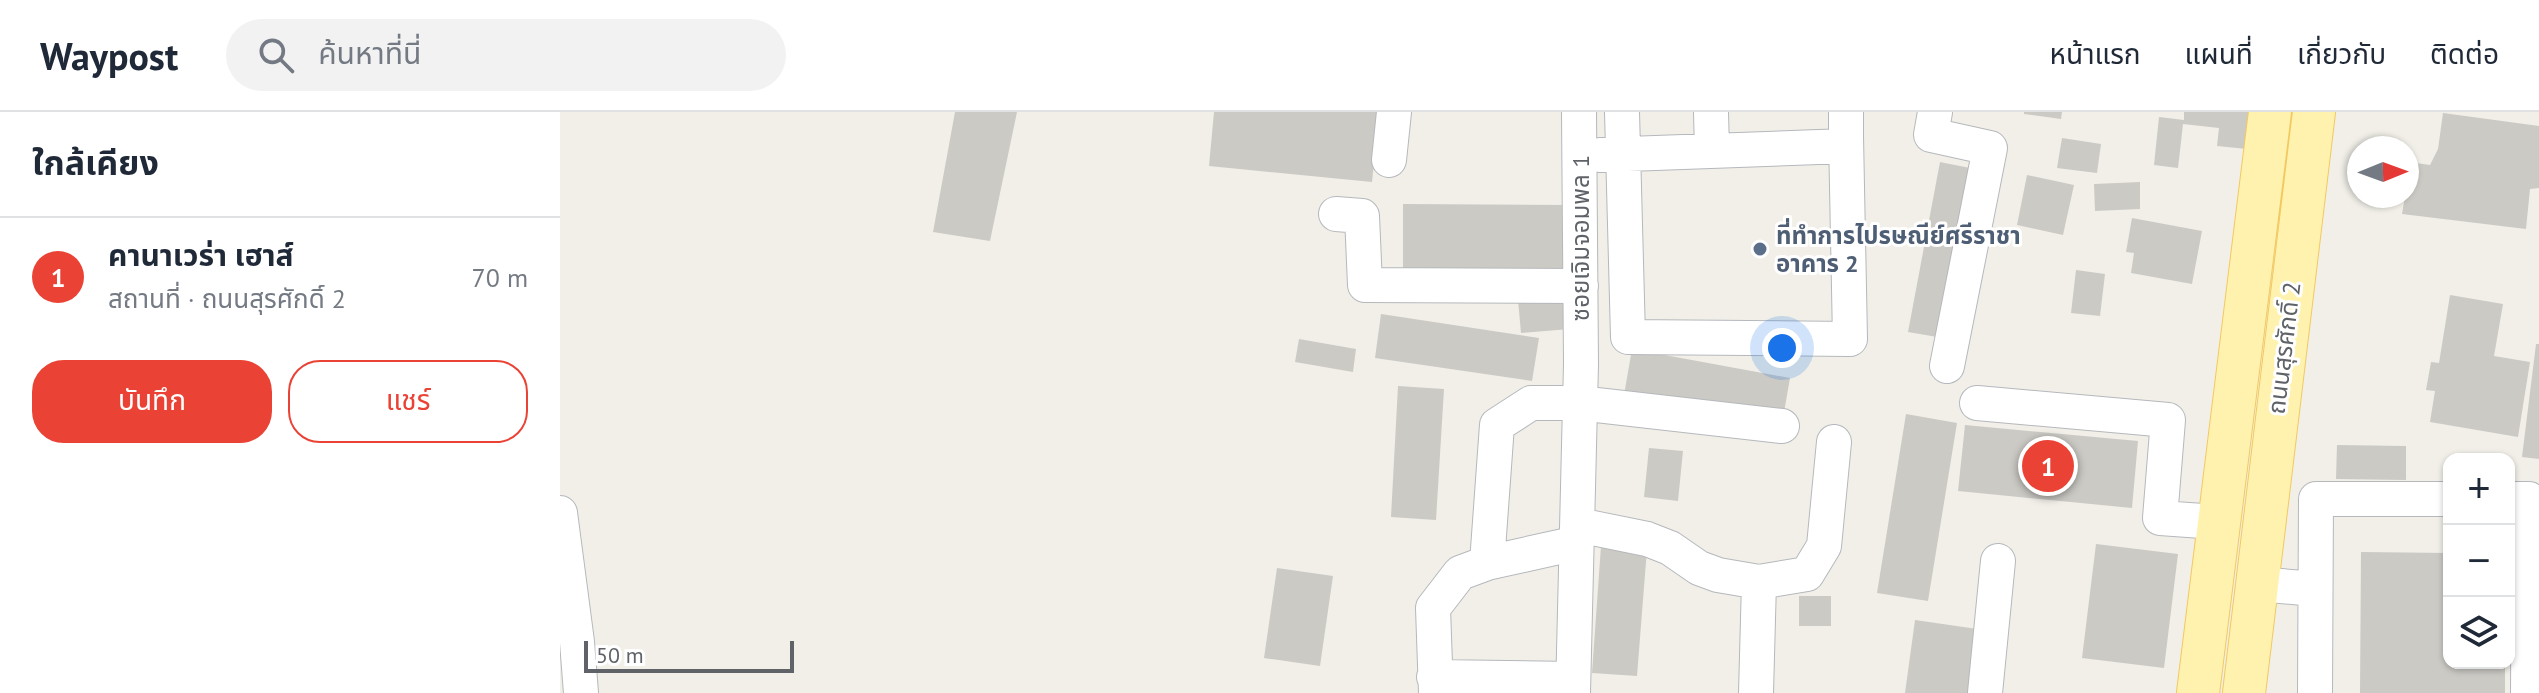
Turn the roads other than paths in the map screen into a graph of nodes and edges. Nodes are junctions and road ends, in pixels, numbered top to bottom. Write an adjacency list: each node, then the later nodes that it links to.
1 (1394, 112): 12 (lane)
2 (1579, 112): 11 (lane, ซอยเจิมจอมพล 1)
3 (1622, 112): 10 (lane)
4 (1711, 112): 9 (lane)
5 (1935, 112): 17 (lane)
6 (2270, 112): 13 (main road, ถนนสุรศักดิ์ 2)
7 (2314, 112): 14 (main road, ถนนสุรศักดิ์ 2)
8 (1846, 124): 9 (lane); 10 (lane)
9 (1712, 151): 10 (lane)
10 (1623, 155): 11 (lane)
11 (1580, 156): 16 (lane, ซอยเจิมจอมพล 1)
12 (1389, 160)
13 (2259, 200): 14 (main road); 25 (main road, ถนนสุรศักดิ์ 2)
14 (2301, 206): 31 (main road, ถนนสุรศักดิ์ 2)
15 (1336, 214): 16 (lane)
16 (1581, 286): 18 (lane, ซอยเจิมจอมพล 1)
17 (1947, 366)
18 (1579, 403): 20 (lane); 26 (lane, ซอยเจิมจอมพล 1); 28 (lane)
19 (1977, 403): 25 (lane)
20 (1782, 426)
21 (1834, 442): 30 (lane)
22 (2443, 499): 32 (lane)
23 (2515, 499): 41 (lane)
24 (560, 513): 35 (lane)
25 (2217, 522): 29 (main road, ถนนสุรศักดิ์ 2)
26 (1578, 534): 28 (lane); 30 (lane); 34 (lane, ซอยเจิมจอมพล 1)
27 (1998, 561): 37 (lane)
28 (1487, 563): 33 (lane)
29 (2212, 579): 31 (main road); 38 (main road, ถนนสุรศักดิ์ 2)
30 (1759, 582): 36 (lane)
31 (2257, 584): 32 (lane); 39 (main road, ถนนสุรศักดิ์ 2)
32 (2315, 589): 40 (lane)
33 (1435, 685): 34 (lane)
34 (1573, 686)
35 (581, 693)
36 (1756, 693)
37 (1985, 693)
38 (2198, 693)
39 (2244, 693)
40 (2315, 693)
41 (2528, 693)

